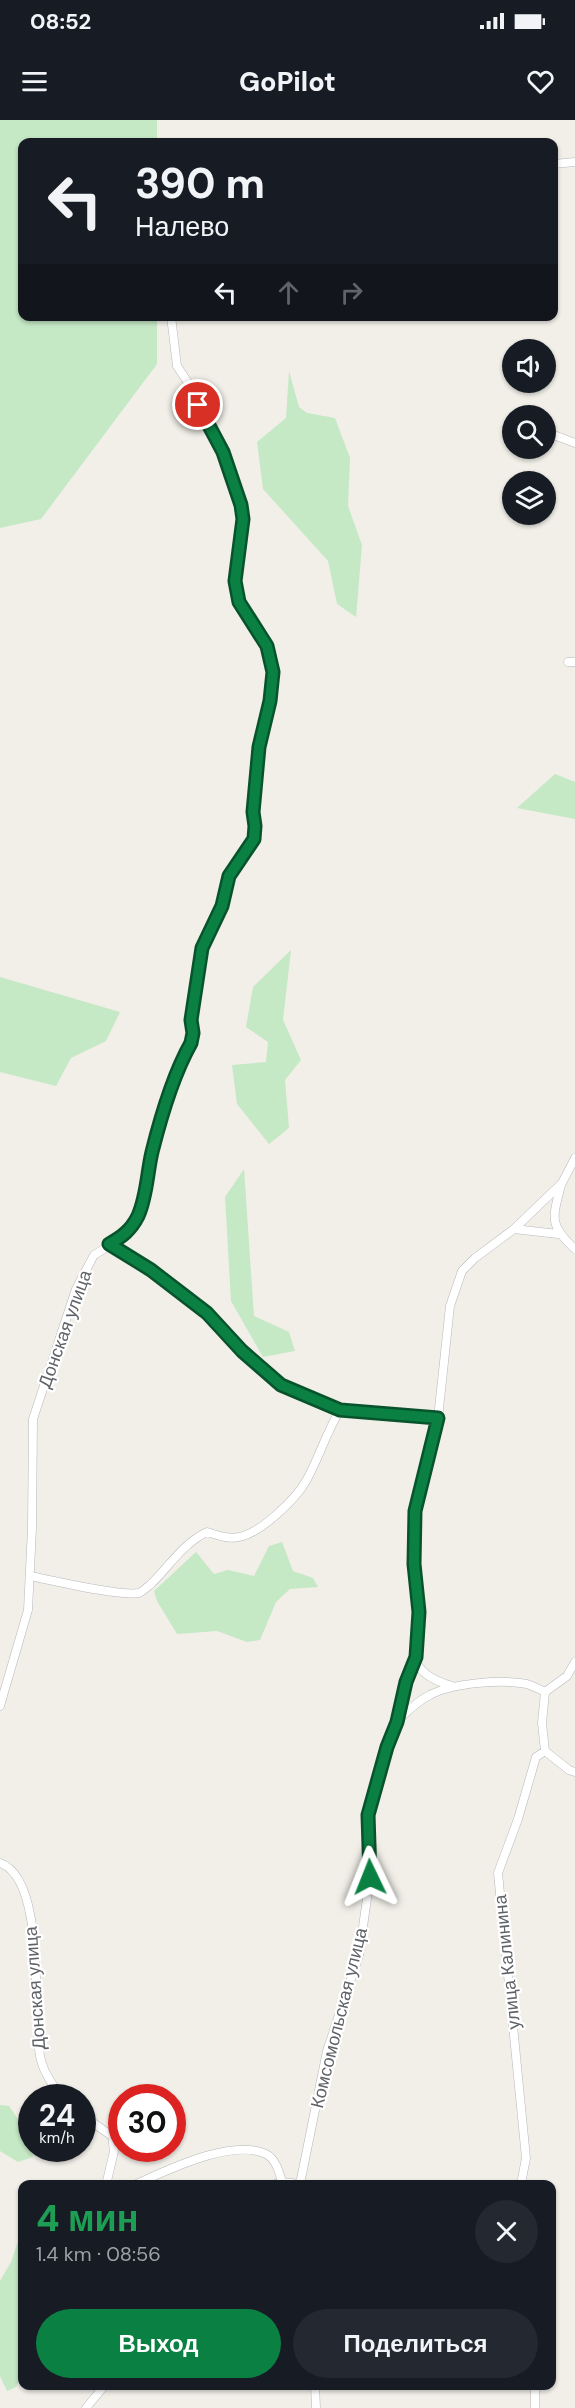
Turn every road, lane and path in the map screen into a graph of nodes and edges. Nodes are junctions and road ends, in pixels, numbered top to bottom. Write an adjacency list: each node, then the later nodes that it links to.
1 (575, 162): 2 (street)
2 (558, 164)
3 (172, 321): 10 (street, Донская улица)
4 (556, 436): 5 (street)
5 (575, 443)
6 (575, 1158): 7 (street, Комсомольская улица)
7 (562, 1183): 8 (street, Комсомольская улица); 9 (street)
8 (514, 1230): 9 (street); 13 (street, Комсомольская улица)
9 (558, 1234): 11 (street)
10 (109, 1244): 12 (street); 14 (street, Донская улица)
11 (575, 1249)
12 (340, 1410): 13 (street); 14 (street)
13 (438, 1418): 15 (street, Комсомольская улица)
14 (30, 1576): 19 (street, Донская улица)
15 (416, 1657): 17 (street); 20 (street, Комсомольская улица)
16 (575, 1662): 18 (street)
17 (452, 1686): 18 (street); 20 (street)
18 (545, 1692): 21 (street)
19 (0, 1706)
20 (397, 1722): 29 (street, Комсомольская улица)
21 (546, 1751): 22 (street); 30 (street, улица Калинина)
22 (575, 1772)
23 (0, 1863): 24 (street, Донская улица)
24 (53, 2084)
25 (96, 2125): 26 (street)
26 (107, 2180)
27 (147, 2180): 28 (street)
28 (279, 2180)
29 (301, 2180)
30 (522, 2180)
31 (101, 2390): 34 (street)
32 (315, 2390): 35 (street)
33 (535, 2390): 36 (street)
34 (86, 2408)
35 (316, 2408)
36 (534, 2408)

